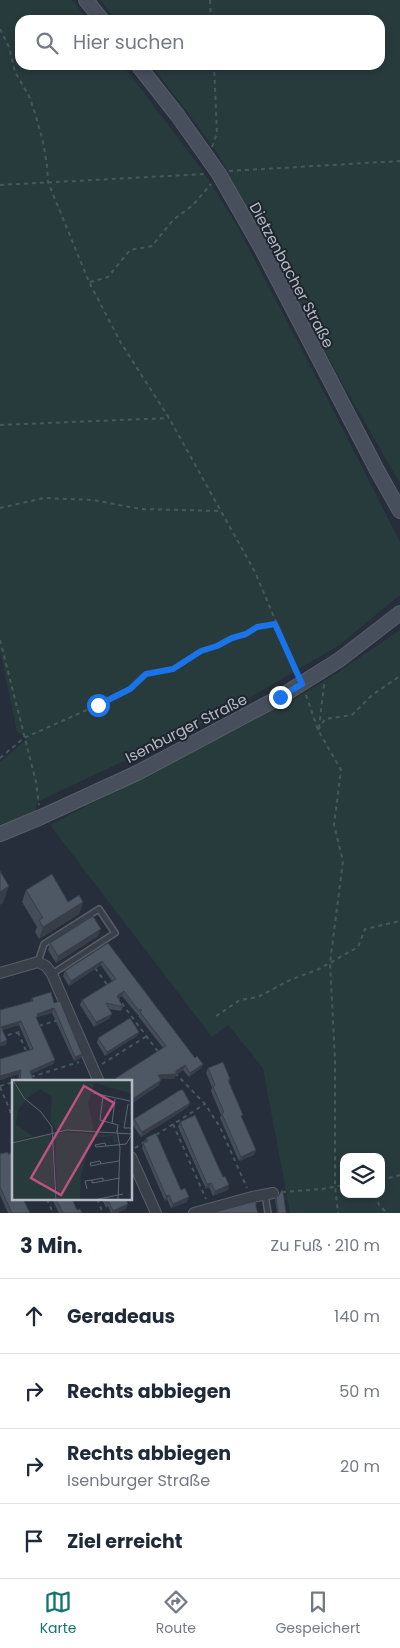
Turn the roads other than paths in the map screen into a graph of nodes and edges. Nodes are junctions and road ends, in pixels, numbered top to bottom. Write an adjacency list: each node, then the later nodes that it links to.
1 (86, 0): 2 (main road)
2 (98, 15)
3 (142, 70): 4 (main road, Dietzenbacher Straße)
4 (400, 511)
5 (400, 614): 6 (main road, Isenburger Straße)
6 (0, 834)
7 (38, 962): 8 (street); 9 (street); 9 (lane)
8 (0, 973)
9 (52, 974): 10 (street)
10 (98, 1080)
11 (132, 1159): 13 (street)
12 (269, 1193): 14 (street); 15 (lane)
13 (156, 1213)
14 (194, 1213)
15 (268, 1213)

